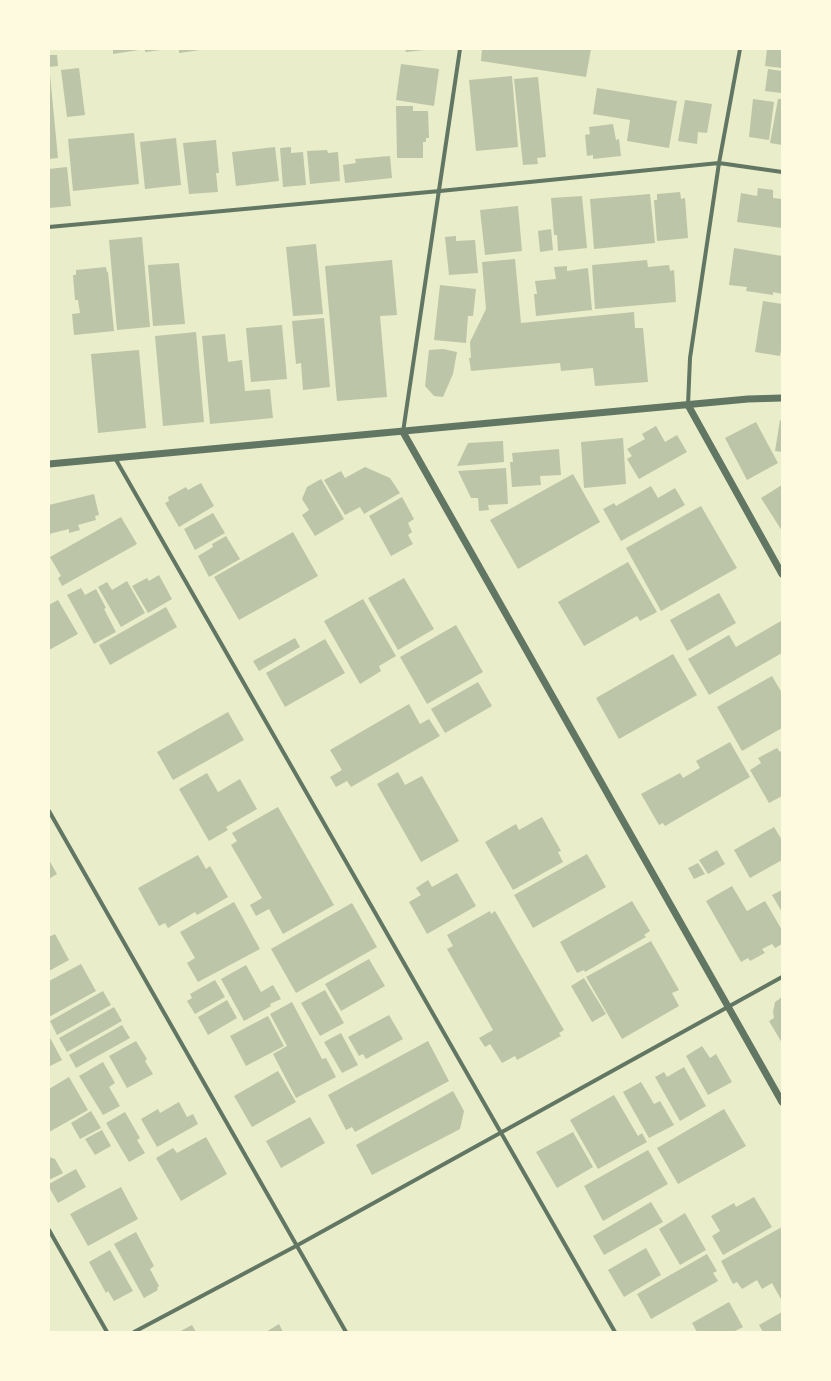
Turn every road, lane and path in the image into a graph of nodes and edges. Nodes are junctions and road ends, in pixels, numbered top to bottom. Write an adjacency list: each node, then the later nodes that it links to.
1 (460, 49): 5 (street)
2 (740, 49): 3 (street)
3 (719, 163): 4 (street); 5 (street); 8 (street)
4 (782, 172)
5 (440, 191): 6 (street); 9 (street)
6 (49, 227)
7 (782, 398): 8 (street)
8 (688, 405): 9 (street); 12 (street)
9 (403, 432): 10 (street); 15 (street)
10 (115, 458): 11 (street); 17 (street)
11 (49, 464)
12 (782, 574)
13 (49, 811): 19 (street)
14 (782, 977): 15 (street)
15 (728, 1007): 16 (street); 17 (street)
16 (782, 1102)
17 (500, 1133): 19 (street); 23 (street)
18 (49, 1230): 20 (street)
19 (296, 1246): 21 (street); 22 (street)
20 (107, 1332)
21 (134, 1332)
22 (346, 1332)
23 (615, 1332)

